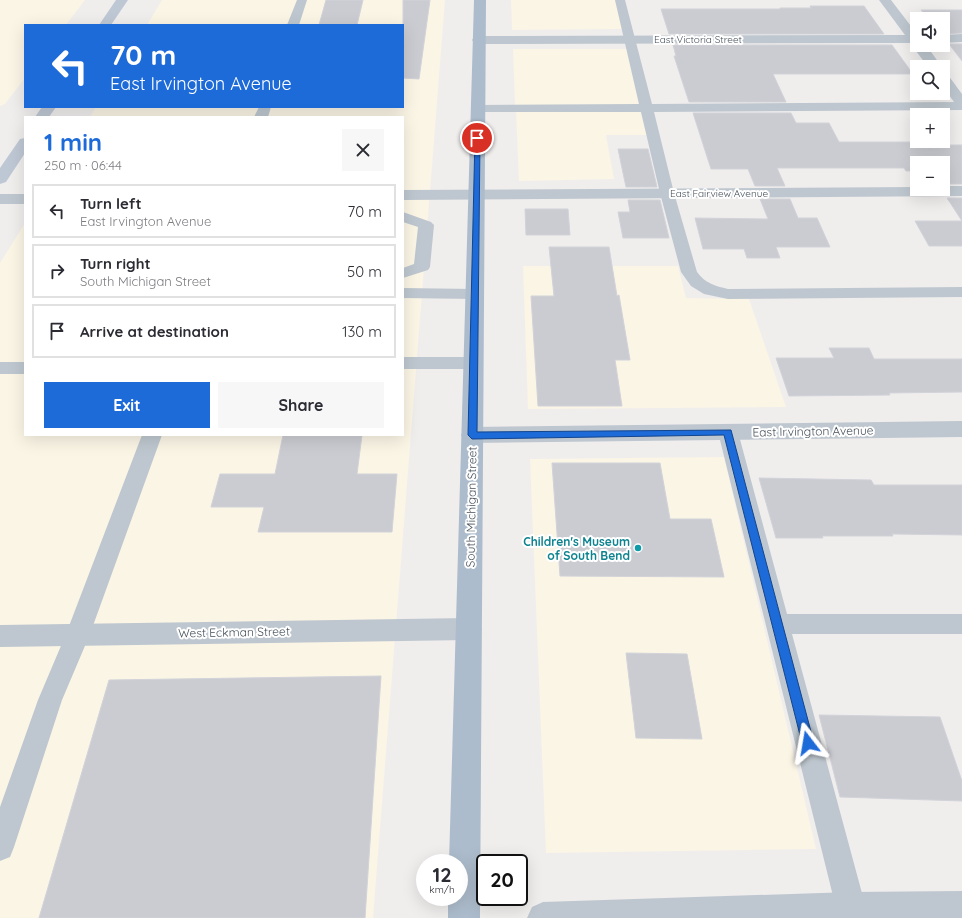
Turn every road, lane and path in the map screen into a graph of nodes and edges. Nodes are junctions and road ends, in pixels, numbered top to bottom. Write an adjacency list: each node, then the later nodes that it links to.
1 (122, 0): 6 (main road)
2 (302, 0): 7 (lane)
3 (480, 0): 12 (main road, South Michigan Street)
4 (620, 0): 11 (lane)
5 (885, 0): 8 (street)
6 (106, 24)
7 (294, 24)
8 (910, 32)
9 (950, 38): 10 (street)
10 (962, 38)
11 (630, 39): 12 (street, East Victoria Street); 13 (street, East Victoria Street); 16 (lane)
12 (478, 40): 17 (main road, South Michigan Street)
13 (910, 41)
14 (950, 88): 15 (street)
15 (962, 105): 16 (lane)
16 (647, 108): 17 (lane); 21 (lane)
17 (477, 109): 23 (main road, South Michigan Street)
18 (24, 143): 19 (main road)
19 (0, 179)
20 (962, 191): 21 (street, East Fairview Avenue)
21 (667, 193): 23 (street, East Fairview Avenue); 28 (lane)
22 (404, 195): 23 (street, East Fairview Avenue)
23 (476, 195): 30 (main road, South Michigan Street)
24 (0, 199): 25 (street)
25 (24, 199)
26 (404, 217): 27 (lane)
27 (404, 273)
28 (962, 292)
29 (404, 293): 30 (lane)
30 (474, 294): 32 (main road, South Michigan Street)
31 (404, 363): 32 (lane)
32 (473, 363): 37 (main road, South Michigan Street)
33 (0, 368): 34 (lane)
34 (24, 368)
35 (962, 429): 36 (street, East Irvington Avenue)
36 (728, 432): 37 (street, East Irvington Avenue); 39 (lane)
37 (472, 435): 41 (main road, South Michigan Street)
38 (152, 436): 42 (lane)
39 (778, 624): 40 (lane); 46 (lane)
40 (962, 624)
41 (469, 629): 42 (street, West Eckman Street); 47 (main road, South Michigan Street)
42 (78, 634): 43 (street, West Eckman Street); 44 (lane)
43 (0, 636)
44 (0, 847)
45 (962, 906): 46 (street)
46 (851, 908): 48 (street)
47 (464, 918)
48 (543, 918)

